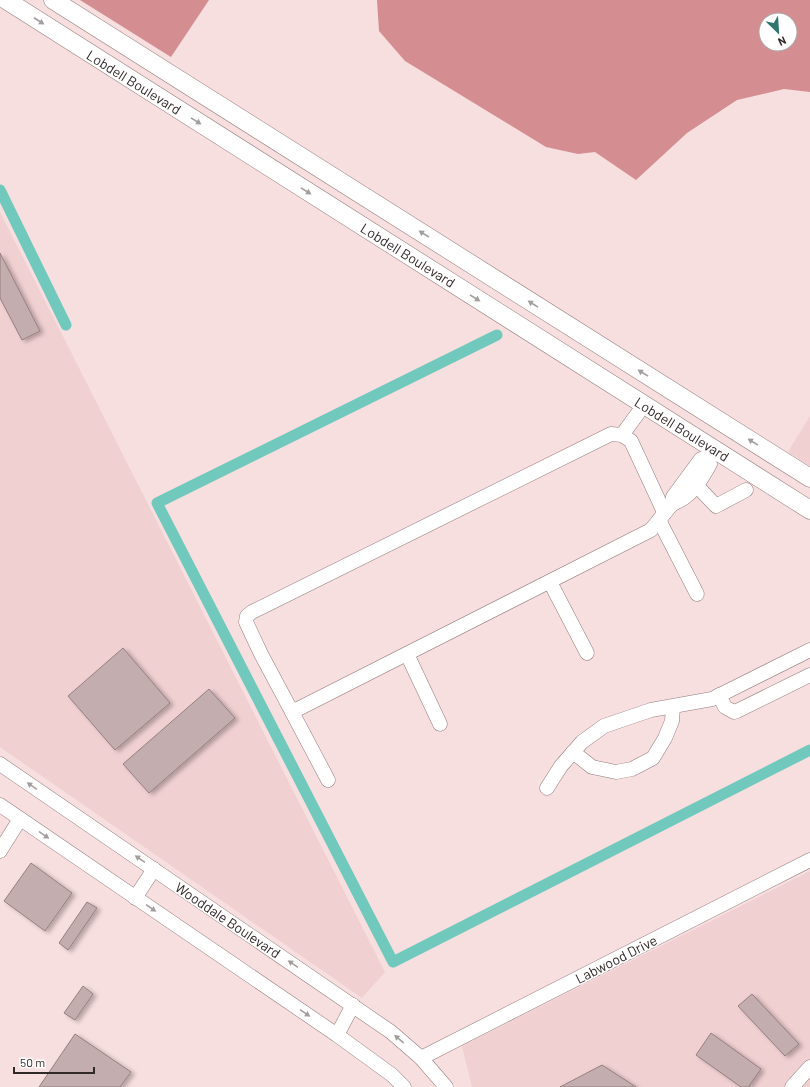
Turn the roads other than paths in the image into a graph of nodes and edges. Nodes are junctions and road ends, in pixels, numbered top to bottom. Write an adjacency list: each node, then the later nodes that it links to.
1 (6, 0): 3 (main road, Lobdell Boulevard, one-way to 3)
2 (53, 0): 4 (main road, Lobdell Boulevard)
3 (71, 42): 4 (main road); 6 (main road, Lobdell Boulevard)
4 (142, 56): 5 (main road, Lobdell Boulevard)
5 (188, 85): 6 (main road); 8 (main road, Lobdell Boulevard)
6 (175, 108): 7 (main road, Lobdell Boulevard, one-way to 7)
7 (335, 209): 8 (main road); 9 (main road, Lobdell Boulevard, one-way to 9)
8 (404, 222): 12 (main road, Lobdell Boulevard, one-way to 8)
9 (644, 405): 10 (street); 11 (main road, Lobdell Boulevard)
10 (622, 435): 18 (street); 27 (street)
11 (711, 453): 14 (street); 15 (main road, Lobdell Boulevard)
12 (779, 459): 13 (main road, Lobdell Boulevard); 15 (main road)
13 (810, 478)
14 (694, 482): 16 (street); 18 (street)
15 (765, 482): 17 (main road, Lobdell Boulevard)
16 (746, 490)
17 (810, 510)
18 (665, 512): 19 (street); 20 (street)
19 (550, 582): 22 (street); 23 (street)
20 (697, 594)
21 (810, 650): 25 (street)
22 (587, 653)
23 (407, 654): 27 (street); 28 (street)
24 (810, 675): 25 (street)
25 (719, 695): 26 (street)
26 (674, 707): 29 (street); 29 (street)
27 (292, 712): 31 (street)
28 (440, 724)
29 (573, 752): 32 (street)
30 (0, 764): 37 (street, Wooddale Boulevard, one-way to 30)
31 (328, 780)
32 (547, 788)
33 (0, 805): 34 (street)
34 (20, 819): 35 (street); 38 (street, one-way to 38)
35 (0, 851)
36 (810, 860): 41 (street, Labwood Drive)
37 (154, 869): 38 (street); 39 (street, Wooddale Boulevard, one-way to 37)
38 (135, 898): 40 (street, one-way to 40)
39 (353, 1005): 40 (street); 41 (street, Wooddale Boulevard, one-way to 39)
40 (337, 1035): 43 (street)
41 (421, 1058): 44 (street, Wooddale Boulevard)
42 (810, 1067): 45 (street)
43 (404, 1087)
44 (446, 1087)
45 (792, 1087)

